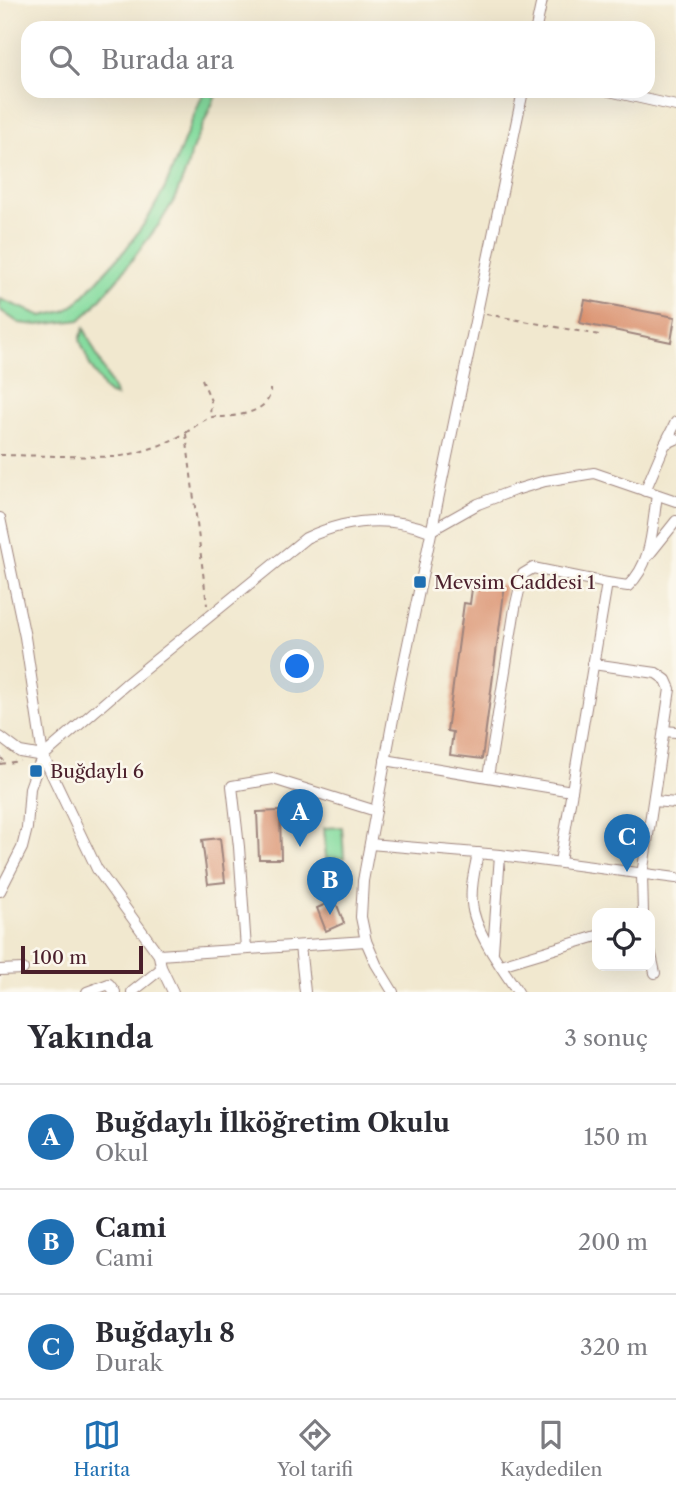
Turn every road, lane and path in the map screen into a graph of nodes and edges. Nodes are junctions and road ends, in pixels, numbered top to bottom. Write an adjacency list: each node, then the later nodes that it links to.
1 (542, 0): 2 (street)
2 (538, 21)
3 (522, 98): 6 (street)
4 (640, 98): 5 (street)
5 (676, 106)
6 (476, 312): 7 (path); 21 (street)
7 (599, 335)
8 (202, 379): 10 (path)
9 (270, 389): 10 (path)
10 (210, 417): 12 (path)
11 (676, 422): 14 (street)
12 (186, 433): 15 (path); 24 (path)
13 (676, 439): 14 (street)
14 (665, 444): 16 (street)
15 (0, 455)
16 (645, 491): 17 (street); 21 (street)
17 (657, 495): 18 (street); 22 (street)
18 (676, 501)
19 (0, 518): 29 (street)
20 (676, 520): 22 (street)
21 (430, 531): 24 (street); 31 (street)
22 (647, 557): 23 (street)
23 (607, 583): 25 (street); 33 (street)
24 (209, 617): 29 (street)
25 (593, 664): 26 (street); 34 (street)
26 (664, 731): 27 (street); 35 (street)
27 (676, 732)
28 (0, 737): 29 (street)
29 (43, 756): 44 (street); 51 (street)
30 (0, 757): 32 (path)
31 (385, 760): 33 (street); 37 (street)
32 (0, 764)
33 (488, 777): 34 (street)
34 (572, 791): 41 (street)
35 (654, 801): 36 (street); 42 (street)
36 (676, 803)
37 (376, 811): 38 (street); 49 (street)
38 (370, 844): 39 (street); 47 (street)
39 (478, 853): 40 (street); 50 (street)
40 (500, 855): 41 (street); 50 (street)
41 (560, 862): 42 (street)
42 (642, 875): 43 (street); 45 (street)
43 (676, 878)
44 (0, 891)
45 (643, 908)
46 (592, 938): 52 (street)
47 (366, 941): 48 (street); 61 (street)
48 (300, 946): 49 (street); 60 (street)
49 (246, 949): 51 (street)
50 (493, 952): 52 (street)
51 (159, 955): 54 (street)
52 (501, 965): 62 (street)
53 (23, 969): 55 (street)
54 (161, 969): 58 (street); 59 (street)
55 (0, 970)
56 (87, 992): 57 (street)
57 (116, 992)
58 (132, 992)
59 (173, 992)
60 (305, 992)
61 (393, 992)
62 (518, 992)

